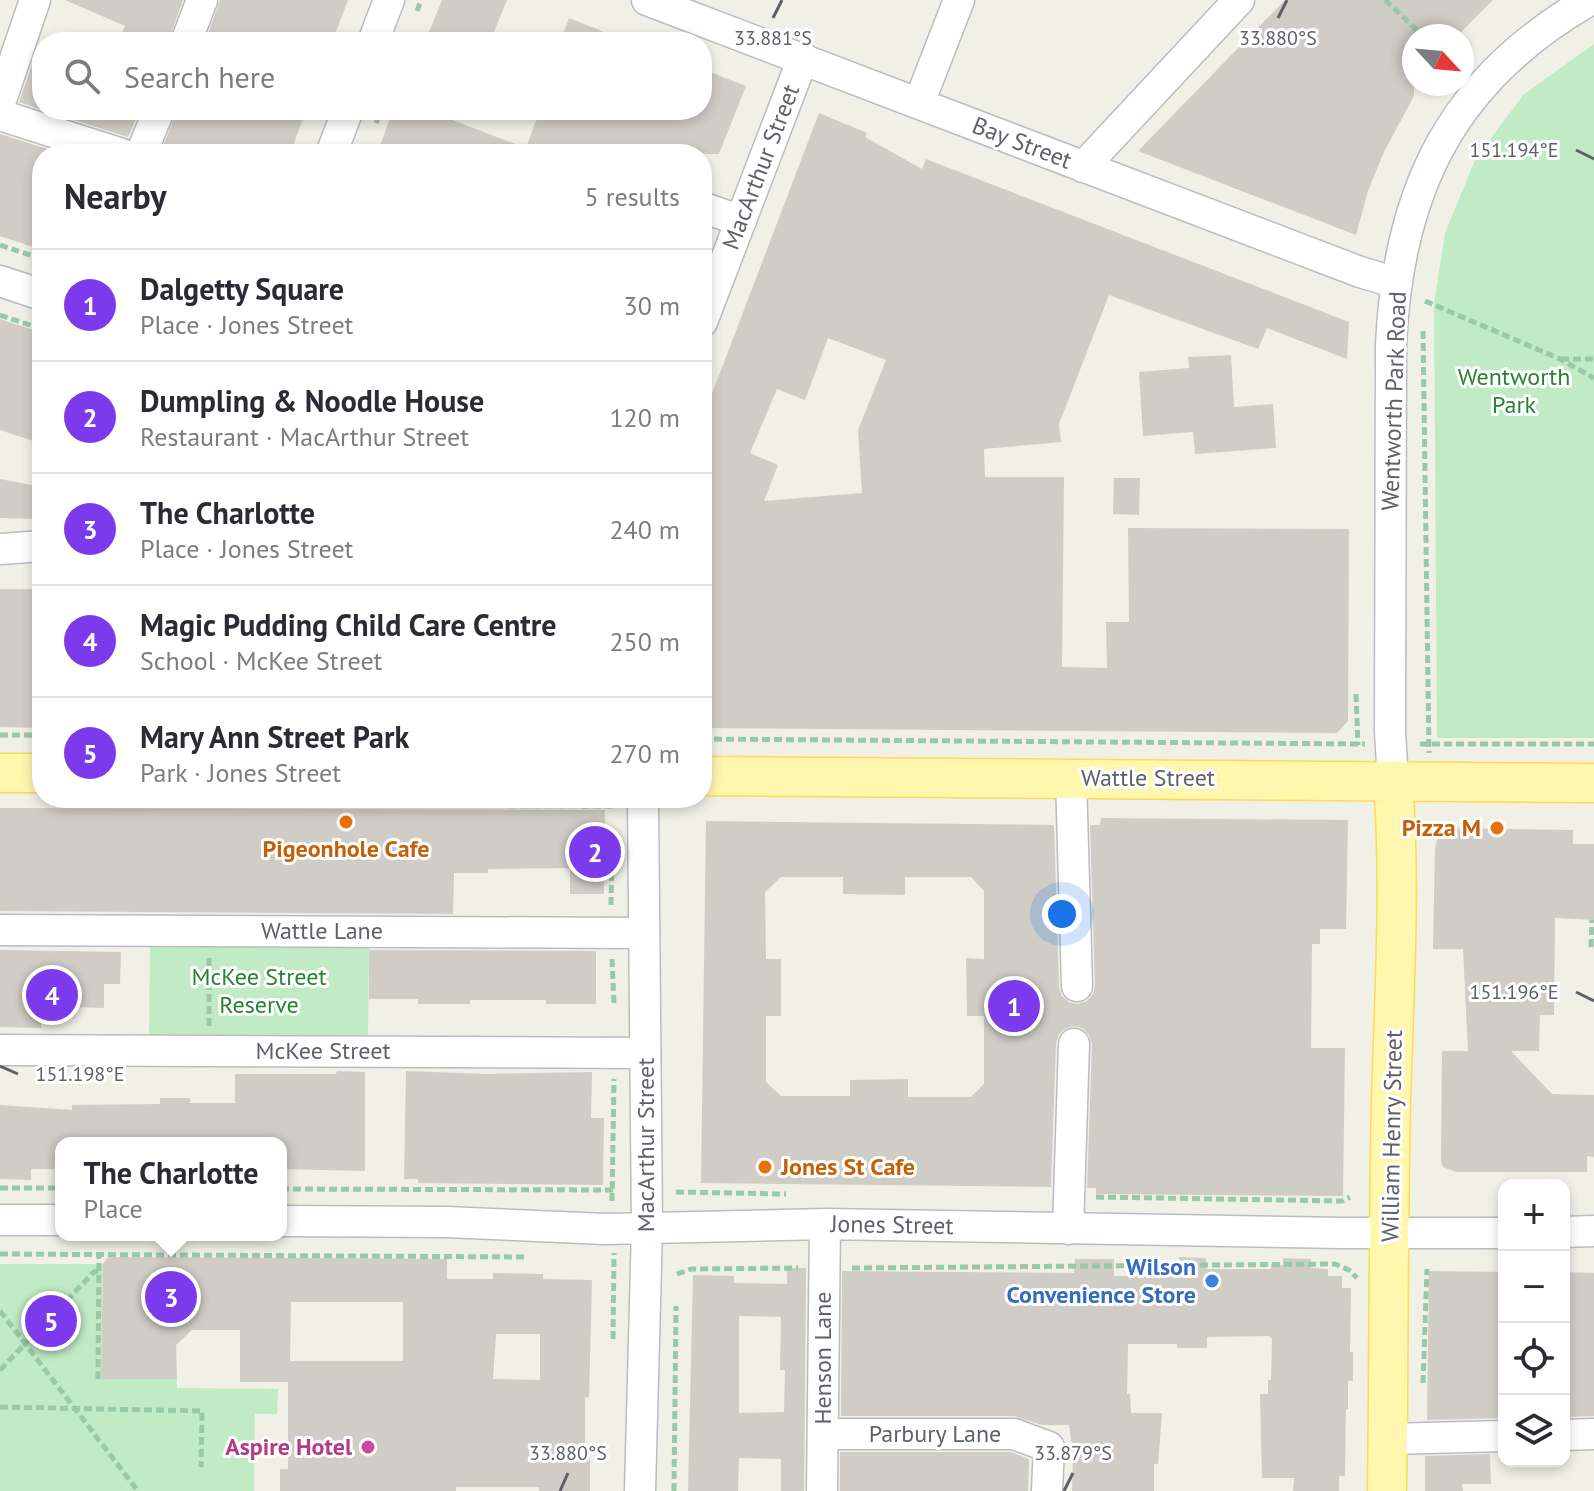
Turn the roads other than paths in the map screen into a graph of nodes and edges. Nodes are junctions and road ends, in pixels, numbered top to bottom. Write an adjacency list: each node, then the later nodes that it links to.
1 (35, 0): 11 (street)
2 (202, 0): 8 (street)
3 (389, 0): 9 (street)
4 (959, 0): 12 (street)
5 (1239, 0): 19 (street)
6 (1590, 0): 23 (street, Wentworth Park Road)
7 (665, 3): 10 (street, Bay Street)
8 (190, 32)
9 (377, 32)
10 (803, 58): 12 (street, Bay Street); 21 (street, MacArthur Street)
11 (0, 103)
12 (919, 103): 19 (street, Bay Street)
13 (0, 115): 16 (street)
14 (155, 120): 17 (street)
15 (344, 120): 18 (street)
16 (91, 144)
17 (145, 144)
18 (335, 144)
19 (1083, 167): 23 (street, Bay Street)
20 (712, 211): 21 (street)
21 (741, 221): 25 (street, MacArthur Street)
22 (0, 281): 24 (street)
23 (1411, 286): 31 (street, Wentworth Park Road)
24 (32, 292)
25 (712, 296)
26 (32, 547): 27 (street)
27 (0, 549)
28 (0, 773): 33 (main road)
29 (712, 776): 30 (main road, Wattle Street)
30 (1071, 778): 31 (main road, Wattle Street); 37 (street)
31 (1393, 780): 32 (main road, Wattle Street); 49 (main road, William Henry Street)
32 (1594, 783)
33 (32, 784)
34 (643, 808): 36 (street, MacArthur Street)
35 (0, 930): 36 (street, Wattle Lane)
36 (644, 933): 40 (street, MacArthur Street)
37 (1077, 986)
38 (1074, 1044): 46 (street)
39 (0, 1050): 40 (street, McKee Street)
40 (645, 1053): 45 (street, MacArthur Street)
41 (0, 1220): 42 (street)
42 (55, 1220)
43 (287, 1221): 45 (street, Jones Street)
44 (825, 1224): 45 (street, Jones Street); 46 (street, Jones Street); 51 (street, Henson Lane)
45 (647, 1228): 56 (street, MacArthur Street)
46 (1068, 1229): 49 (street, Jones Street)
47 (1594, 1231): 48 (street)
48 (1570, 1232)
49 (1390, 1233): 50 (street, Jones Street); 55 (main road, William Henry Street)
50 (1498, 1233)
51 (823, 1434): 57 (street, Henson Lane); 58 (street, Parbury Lane)
52 (1594, 1434): 53 (street)
53 (1570, 1435)
54 (1498, 1436): 55 (street)
55 (1405, 1438): 59 (main road, William Henry Street)
56 (640, 1491)
57 (822, 1491)
58 (1047, 1491)
59 (1387, 1491)

